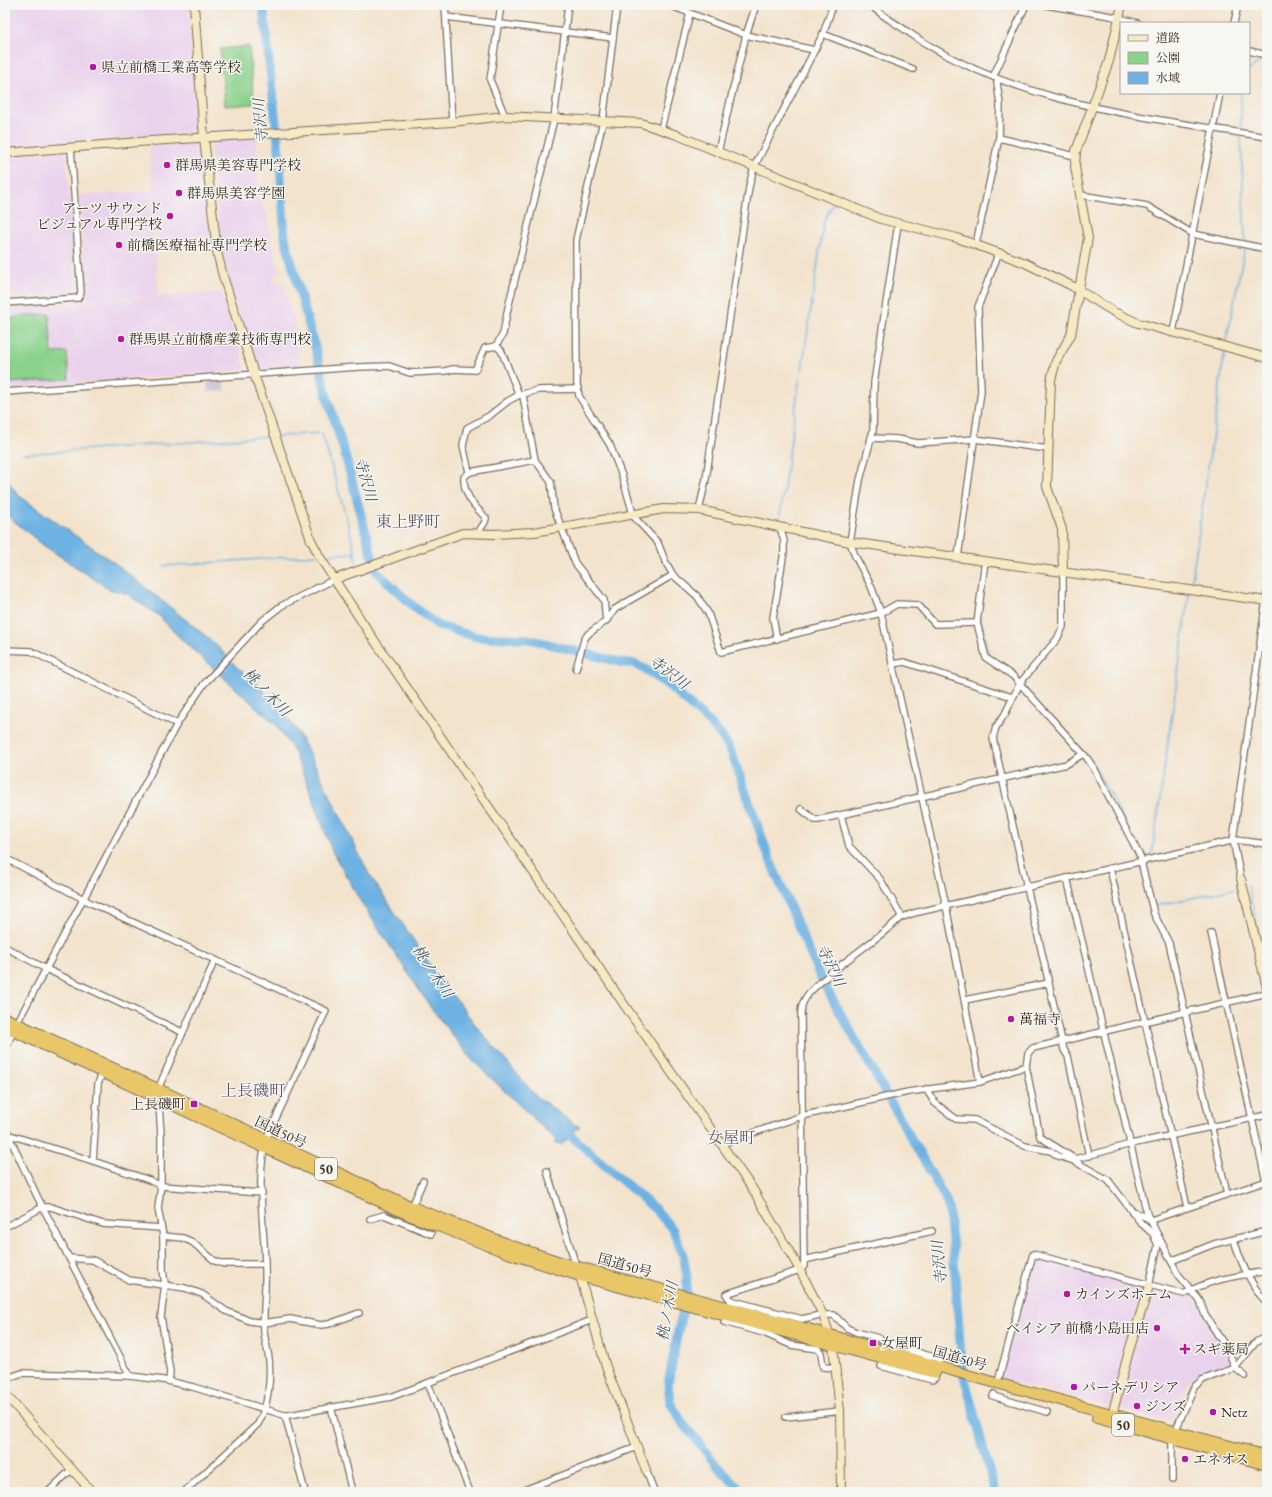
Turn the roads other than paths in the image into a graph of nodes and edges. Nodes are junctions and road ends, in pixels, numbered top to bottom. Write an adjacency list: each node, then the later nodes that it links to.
1 (194, 5): 38 (street)
2 (445, 5): 15 (street)
3 (501, 5): 19 (street)
4 (568, 5): 20 (street)
5 (617, 5): 23 (street)
6 (669, 5): 14 (street)
7 (756, 5): 22 (street)
8 (833, 5): 21 (street)
9 (871, 5): 28 (street)
10 (1026, 5): 28 (street)
11 (1046, 5): 16 (street)
12 (1122, 5): 16 (street)
13 (1238, 5): 18 (street)
14 (690, 13): 22 (street); 36 (street)
15 (446, 17): 19 (street); 34 (street)
16 (1119, 18): 17 (street); 30 (street)
17 (1134, 22)
18 (1234, 22)
19 (498, 24): 20 (street); 31 (street)
20 (565, 32): 23 (street); 32 (street)
21 (823, 34): 24 (street); 27 (street)
22 (746, 35): 24 (street); 41 (street)
23 (613, 38): 33 (street)
24 (814, 50): 44 (street)
25 (1250, 51): 26 (street)
26 (1267, 55)
27 (913, 69)
28 (996, 78): 30 (street); 39 (street)
29 (1220, 94): 35 (street)
30 (1092, 108): 35 (street); 43 (street)
31 (505, 116): 32 (street); 34 (street)
32 (554, 119): 33 (street); 54 (street)
33 (603, 121): 36 (street); 57 (street)
34 (452, 122): 38 (street)
35 (1214, 128): 37 (street); 47 (street)
36 (661, 129): 41 (street)
37 (1267, 137)
38 (204, 138): 40 (street); 56 (street)
39 (998, 138): 43 (street); 48 (street)
40 (71, 148): 42 (street); 52 (street)
41 (718, 152): 44 (street)
42 (5, 153)
43 (1075, 156): 45 (street)
44 (754, 167): 46 (street); 65 (street)
45 (1081, 195): 47 (street); 51 (street)
46 (898, 224): 48 (street); 60 (street)
47 (1193, 234): 49 (street); 53 (street)
48 (976, 244): 50 (street)
49 (1267, 249)
50 (999, 252): 51 (street); 61 (street)
51 (1079, 290): 53 (street); 62 (street)
52 (5, 303)
53 (1173, 332): 55 (street)
54 (497, 346): 56 (street); 59 (street)
55 (1267, 358)
56 (254, 374): 58 (street); 75 (street)
57 (578, 389): 59 (street); 66 (street)
58 (5, 392)
59 (520, 395): 63 (street); 64 (street)
60 (871, 438): 61 (street); 70 (street)
61 (975, 439): 62 (street); 71 (street)
62 (1048, 449): 73 (street)
63 (535, 460): 64 (street); 67 (street)
64 (469, 472): 69 (street)
65 (699, 510): 66 (street); 68 (street)
66 (633, 514): 67 (street); 74 (street)
67 (562, 527): 69 (street); 78 (street)
68 (780, 527): 70 (street); 80 (street)
69 (480, 532): 75 (street)
70 (850, 542): 71 (street); 77 (street)
71 (958, 557): 72 (street)
72 (985, 561): 73 (street); 79 (street)
73 (1063, 572): 76 (street); 84 (street)
74 (673, 574): 78 (street); 80 (street)
75 (334, 579): 86 (street); 132 (street)
76 (1267, 599): 92 (street)
77 (881, 613): 79 (street); 80 (street); 82 (street)
78 (606, 621): 83 (street)
79 (977, 623): 84 (street)
80 (777, 639)
81 (5, 650): 86 (street)
82 (893, 664): 85 (street); 89 (street)
83 (577, 666)
84 (1020, 683): 85 (street); 87 (street)
85 (1012, 697): 88 (street)
86 (177, 724): 100 (street)
87 (1083, 754): 88 (street); 95 (street)
88 (1002, 779): 89 (street); 99 (street)
89 (922, 797): 91 (street); 101 (street)
90 (801, 809): 91 (street)
91 (841, 815): 102 (street)
92 (1233, 840): 93 (street); 95 (street); 98 (street)
93 (1267, 844)
94 (5, 858): 100 (street)
95 (1142, 862): 96 (street); 112 (street)
96 (1110, 868): 97 (street); 114 (street)
97 (1068, 878): 99 (street); 116 (street)
98 (1241, 879): 108 (street)
99 (1027, 887): 101 (street); 107 (street)
100 (83, 899): 105 (street); 106 (street)
101 (946, 906): 102 (street); 110 (street)
102 (902, 917): 126 (street)
103 (1211, 933): 111 (street)
104 (5, 947): 106 (street)
105 (215, 960): 117 (street); 131 (street)
106 (46, 969): 115 (street); 117 (street)
107 (1049, 983): 110 (street); 118 (street)
108 (1267, 988)
109 (1267, 993): 111 (street)
110 (965, 1000): 122 (street)
111 (1227, 1002): 112 (street); 127 (street)
112 (1184, 1012): 114 (street); 128 (street)
113 (5, 1018): 115 (highway, 国道50号 / 50)
114 (1145, 1021): 116 (street); 130 (street)
115 (12, 1027): 119 (street); 121 (highway, 国道50号 / 50); 124 (highway, 国道50号 / 50)
116 (1104, 1031): 118 (street); 133 (street)
117 (182, 1032): 124 (street)
118 (1062, 1040): 120 (street); 134 (street)
119 (5, 1050)
120 (1026, 1066): 122 (street); 135 (street)
121 (102, 1074): 124 (highway, 国道50号 / 50); 136 (street)
122 (980, 1082): 123 (street)
123 (926, 1089): 126 (street); 135 (street)
124 (157, 1094): 131 (highway, 国道50号 / 50); 140 (street)
125 (1267, 1115): 127 (street)
126 (802, 1116): 132 (street); 157 (street)
127 (1253, 1118): 128 (street); 139 (street)
128 (1212, 1127): 130 (street); 142 (street)
129 (6, 1131): 136 (street); 143 (street)
130 (1171, 1136): 133 (street); 144 (street)
131 (265, 1144): 141 (street); 146 (highway, 国道50号 / 50)
132 (721, 1144): 161 (street)
133 (1131, 1144): 134 (street); 148 (street)
134 (1089, 1156): 135 (street)
135 (1074, 1160): 145 (street)
136 (93, 1161): 140 (street)
137 (547, 1171): 160 (street)
138 (423, 1181): 146 (street)
139 (1267, 1181): 142 (street)
140 (161, 1186): 141 (street); 150 (street)
141 (262, 1193): 159 (street)
142 (1227, 1194): 144 (street)
143 (43, 1207): 149 (street); 150 (street); 156 (street)
144 (1187, 1207): 148 (street)
145 (1130, 1209): 148 (street); 166 (street)
146 (409, 1215): 147 (street); 153 (street); 160 (highway, 国道50号 / 50); 164 (highway, 国道50号 / 50)
147 (370, 1219)
148 (1151, 1220): 158 (street)
149 (5, 1227)
150 (161, 1228): 154 (street)
151 (932, 1231): 157 (street)
152 (1267, 1232): 155 (street)
153 (431, 1234)
154 (163, 1236): 159 (street); 165 (street)
155 (1234, 1240): 158 (street); 163 (street)
156 (69, 1258): 165 (street); 181 (street)
157 (804, 1260): 161 (street)
158 (1171, 1261): 167 (street)
159 (265, 1264): 174 (street)
160 (575, 1266): 164 (street); 168 (highway, 国道50号 / 50)
161 (800, 1270): 171 (street); 171 (street)
162 (1267, 1272): 163 (street)
163 (1247, 1274): 167 (street); 169 (street)
164 (580, 1276): 168 (highway, 国道50号 / 50); 172 (street)
165 (165, 1284): 174 (street); 186 (street)
166 (1149, 1286): 167 (street); 184 (street); 196 (street)
167 (1191, 1290): 180 (street)
168 (659, 1293): 176 (highway, 国道50号 / 50)
169 (1267, 1302)
170 (359, 1313): 174 (street)
171 (823, 1315): 176 (street); 177 (street)
172 (592, 1320): 188 (street); 199 (street)
173 (724, 1322): 179 (street)
174 (264, 1323): 192 (street)
175 (1267, 1336): 180 (street)
176 (832, 1340): 179 (street); 187 (highway, 国道50号 / 50)
177 (939, 1361)
178 (881, 1366): 183 (street)
179 (836, 1368): 193 (street)
180 (1235, 1368): 182 (street); 198 (street)
181 (130, 1376): 185 (street); 186 (street)
182 (1246, 1376)
183 (935, 1378)
184 (999, 1378)
185 (5, 1379)
186 (169, 1381): 192 (street)
187 (979, 1382): 196 (highway, 国道50号 / 50); 198 (highway, 国道50号 / 50)
188 (428, 1383): 191 (street); 210 (street)
189 (5, 1394): 202 (street)
190 (994, 1394): 194 (street)
191 (331, 1407): 195 (street); 209 (street)
192 (264, 1409): 195 (street); 207 (street)
193 (840, 1411): 197 (street); 213 (street)
194 (1047, 1412)
195 (285, 1415): 208 (street)
196 (1112, 1415): 198 (highway, 国道50号 / 50)
197 (786, 1417)
198 (1174, 1435): 200 (highway, 国道50号 / 50); 201 (highway, 国道50号 / 50); 204 (street)
199 (636, 1447): 203 (street); 211 (street)
200 (1267, 1456)
201 (1267, 1465)
202 (72, 1469): 205 (street); 206 (street)
203 (646, 1470): 212 (street)
204 (1172, 1479)
205 (48, 1492)
206 (92, 1492)
207 (184, 1492)
208 (305, 1492)
209 (352, 1492)
210 (470, 1492)
211 (519, 1492)
212 (654, 1492)
213 (841, 1492)

